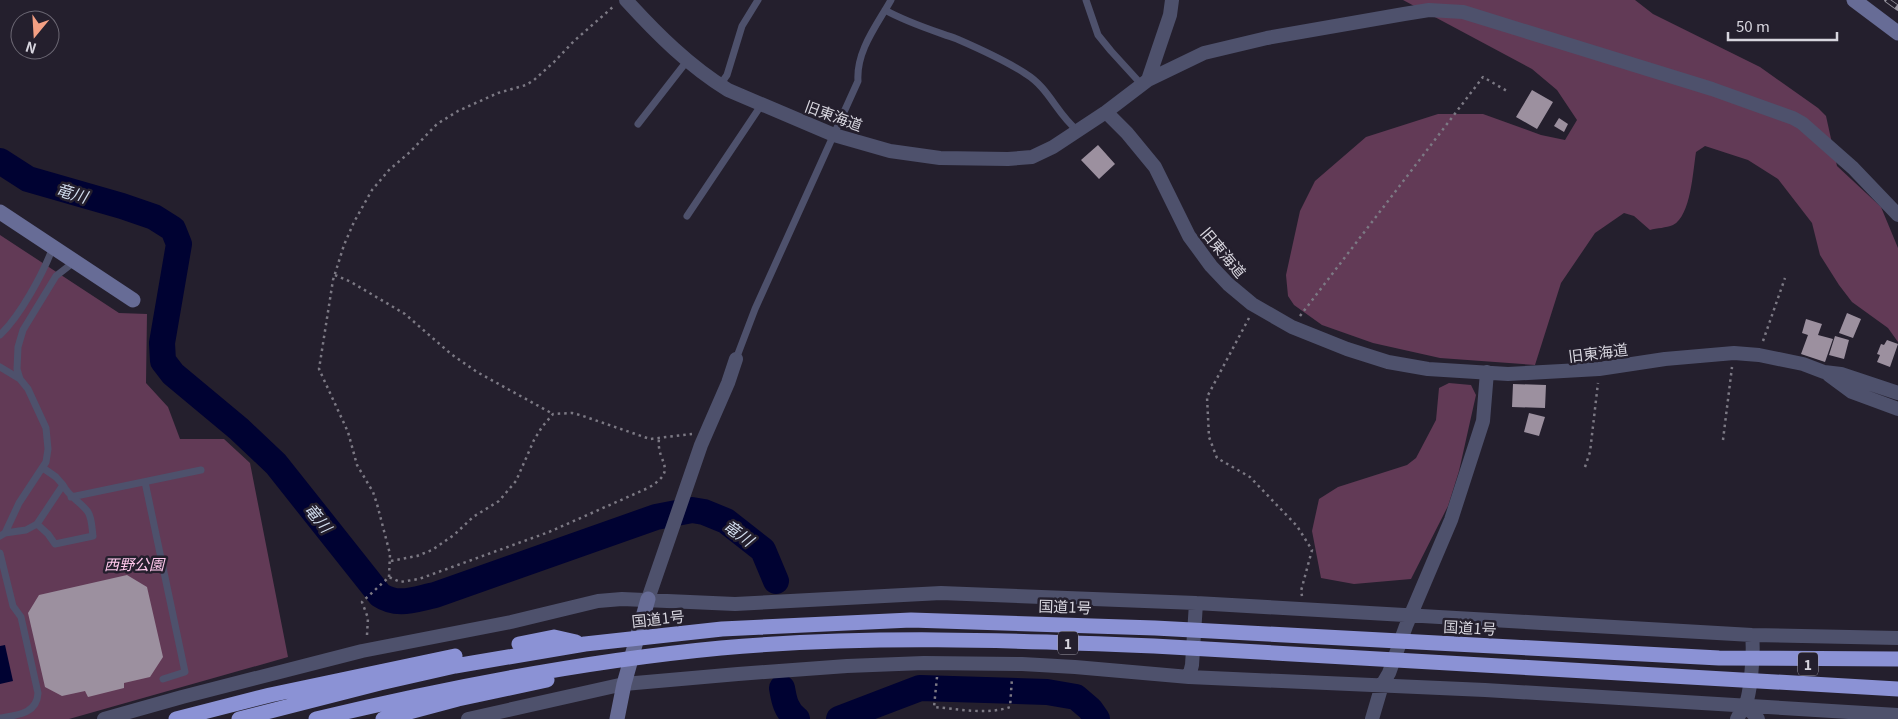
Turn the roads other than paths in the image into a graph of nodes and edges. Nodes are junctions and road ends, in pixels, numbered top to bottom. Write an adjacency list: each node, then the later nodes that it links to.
1 (758, 0): 11 (lane)
2 (891, 0): 7 (lane)
3 (1086, 0): 10 (lane)
4 (1172, 0): 10 (street)
5 (1854, 0): 8 (street)
6 (620, 3): 9 (street, 旧東海道)
7 (886, 10): 15 (lane); 16 (lane)
8 (1898, 33)
9 (687, 61): 11 (street, 旧東海道); 14 (lane)
10 (1145, 83): 13 (street); 18 (street)
11 (720, 85): 12 (street, 旧東海道)
12 (762, 104): 16 (street, 旧東海道); 19 (lane)
13 (1106, 112): 15 (street, 旧東海道); 26 (street, 旧東海道)
14 (638, 124)
15 (1077, 130): 16 (street, 旧東海道)
16 (834, 135): 24 (lane)
17 (0, 212): 20 (street)
18 (1898, 214)
19 (687, 216)
20 (53, 247): 21 (street); 23 (lane)
21 (74, 262): 22 (street); 28 (lane)
22 (133, 300)
23 (0, 335)
24 (736, 359): 39 (street)
25 (0, 367): 28 (lane)
26 (1487, 372): 27 (street, 旧東海道); 41 (street)
27 (1824, 372): 29 (street, 旧東海道); 30 (street)
28 (20, 379): 31 (lane)
29 (1898, 393)
30 (1898, 409)
31 (43, 468): 34 (lane); 37 (lane)
32 (201, 470): 33 (lane)
33 (145, 482): 35 (lane); 50 (lane)
34 (63, 485): 35 (lane); 36 (lane)
35 (71, 497): 36 (lane)
36 (37, 524): 37 (lane)
37 (3, 534)
38 (0, 553): 58 (lane)
39 (648, 599): 40 (street); 52 (street); 59 (street)
40 (1196, 609): 41 (street); 49 (street)
41 (1408, 621): 43 (street); 51 (street)
42 (1898, 638): 43 (street)
43 (1753, 640): 56 (street)
44 (586, 644): 45 (highway, 国道1号 / 1); 60 (highway); 61 (highway, 国道1号 / 1)
45 (1719, 658): 46 (highway, 国道1号 / 1); 48 (highway, 1)
46 (1898, 659)
47 (585, 665): 53 (highway, 1); 62 (highway, 1); 63 (highway)
48 (1898, 667)
49 (1190, 671): 51 (street); 52 (street)
50 (163, 679)
51 (1386, 679): 56 (street); 66 (street)
52 (625, 681): 64 (street); 65 (street)
53 (1826, 684): 54 (highway, 1); 55 (highway, 1)
54 (1898, 684)
55 (1898, 688)
56 (1747, 700): 57 (street); 67 (street); 68 (street)
57 (1898, 715)
58 (0, 718)
59 (104, 719)
60 (176, 719)
61 (239, 719)
62 (316, 719)
63 (383, 719)
64 (468, 719)
65 (617, 719)
66 (1372, 719)
67 (1736, 719)
68 (1758, 719)

